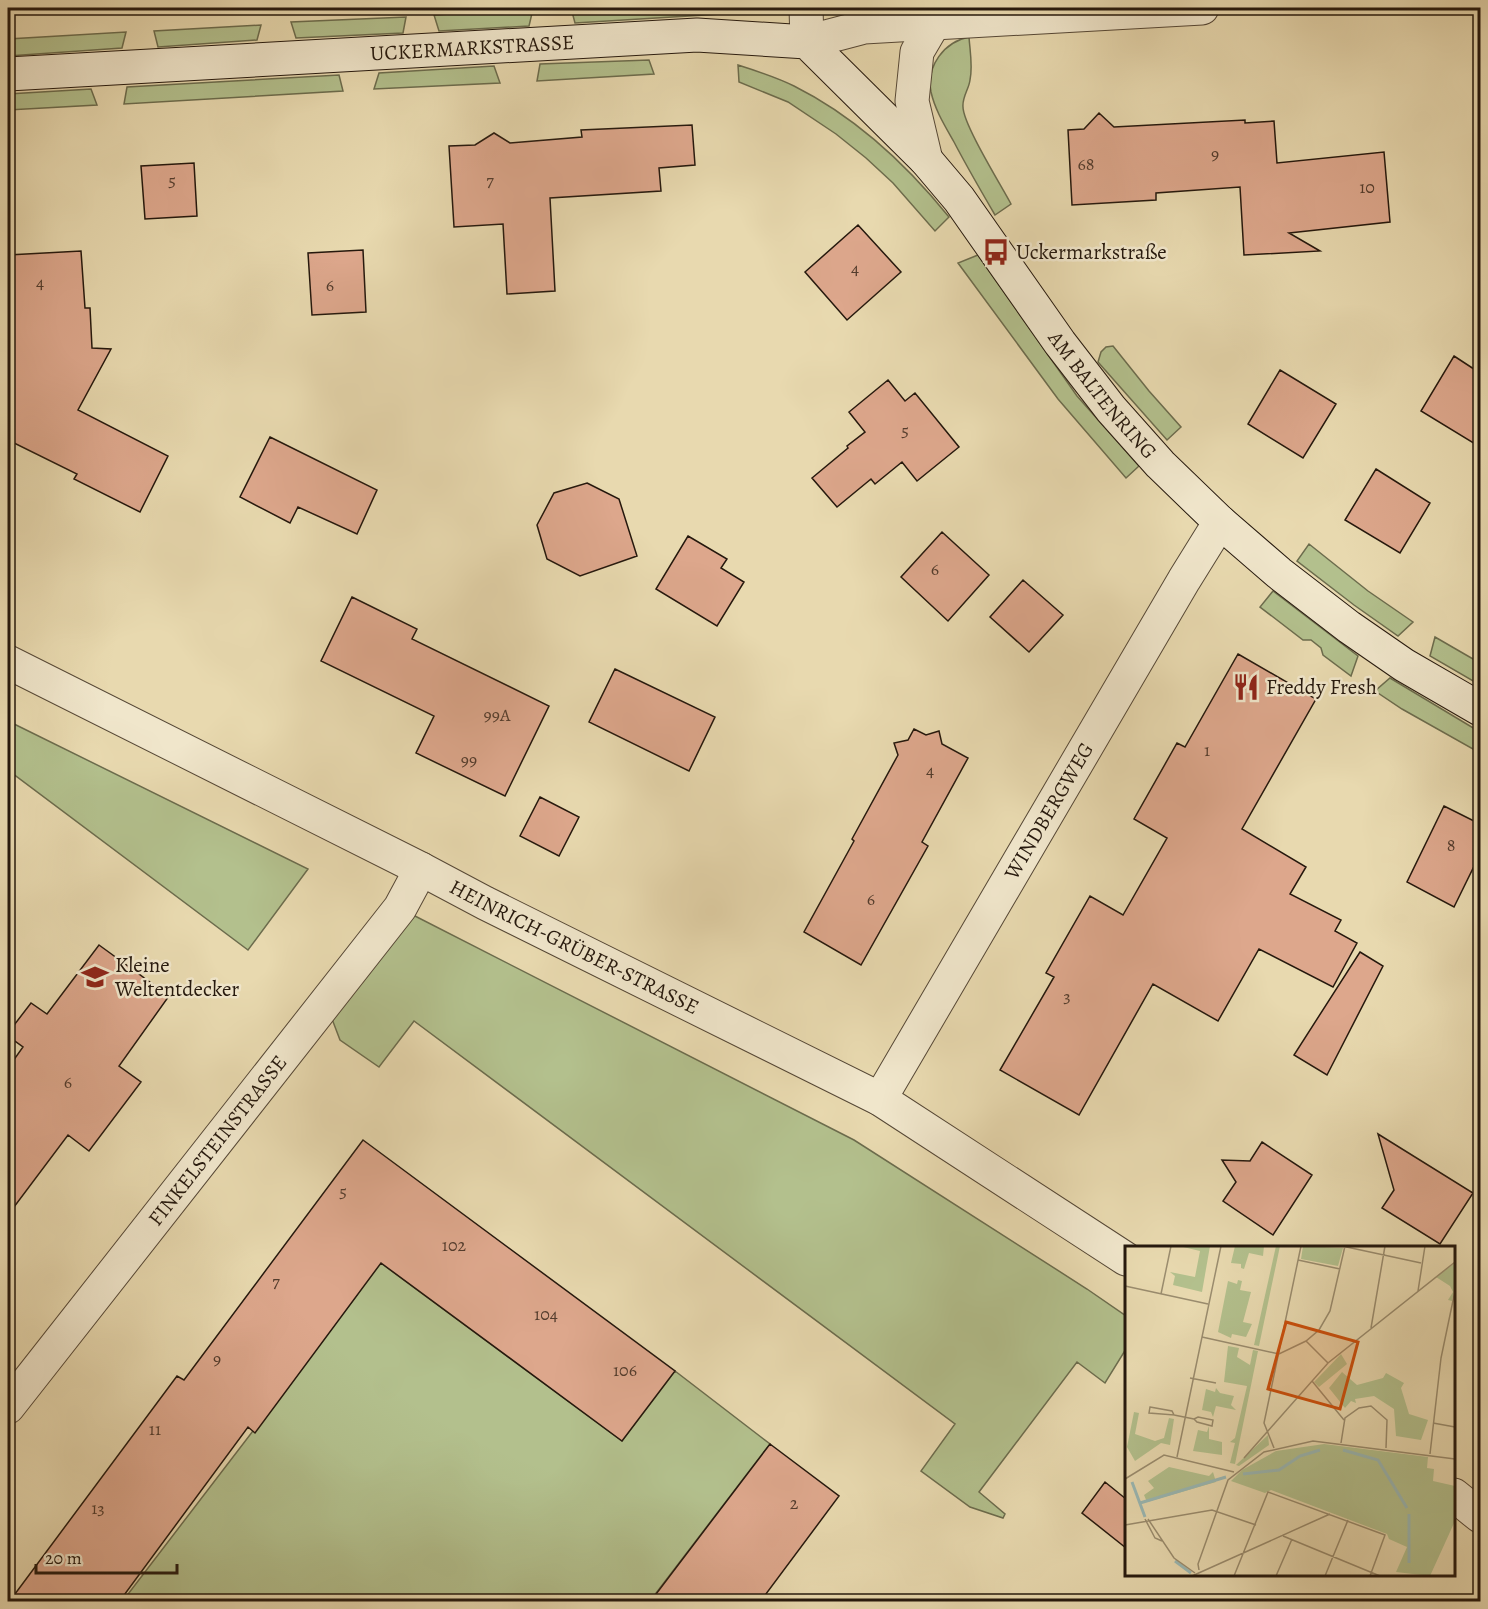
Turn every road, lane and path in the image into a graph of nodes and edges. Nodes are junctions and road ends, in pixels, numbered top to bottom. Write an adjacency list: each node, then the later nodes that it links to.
1 (806, 8): 4 (street)
2 (1202, 8): 3 (street, UCKERMARKSTRASSE)
3 (934, 23): 4 (street, UCKERMARKSTRASSE); 6 (street)
4 (807, 42): 5 (street, UCKERMARKSTRASSE); 6 (street, AM BALTENRING)
5 (8, 74)
6 (926, 160): 7 (street, AM BALTENRING)
7 (1220, 522): 9 (street, AM BALTENRING); 11 (street, WINDBERGWEG)
8 (8, 662): 10 (street, HEINRICH-GRÜBER-STRASSE)
9 (1480, 709)
10 (421, 869): 11 (street, HEINRICH-GRÜBER-STRASSE); 13 (street, FINKELSTEINSTRASSE)
11 (880, 1100): 12 (street, HEINRICH-GRÜBER-STRASSE)
12 (1125, 1258)
13 (8, 1407)
14 (1455, 1496): 15 (street)
15 (1480, 1516)

